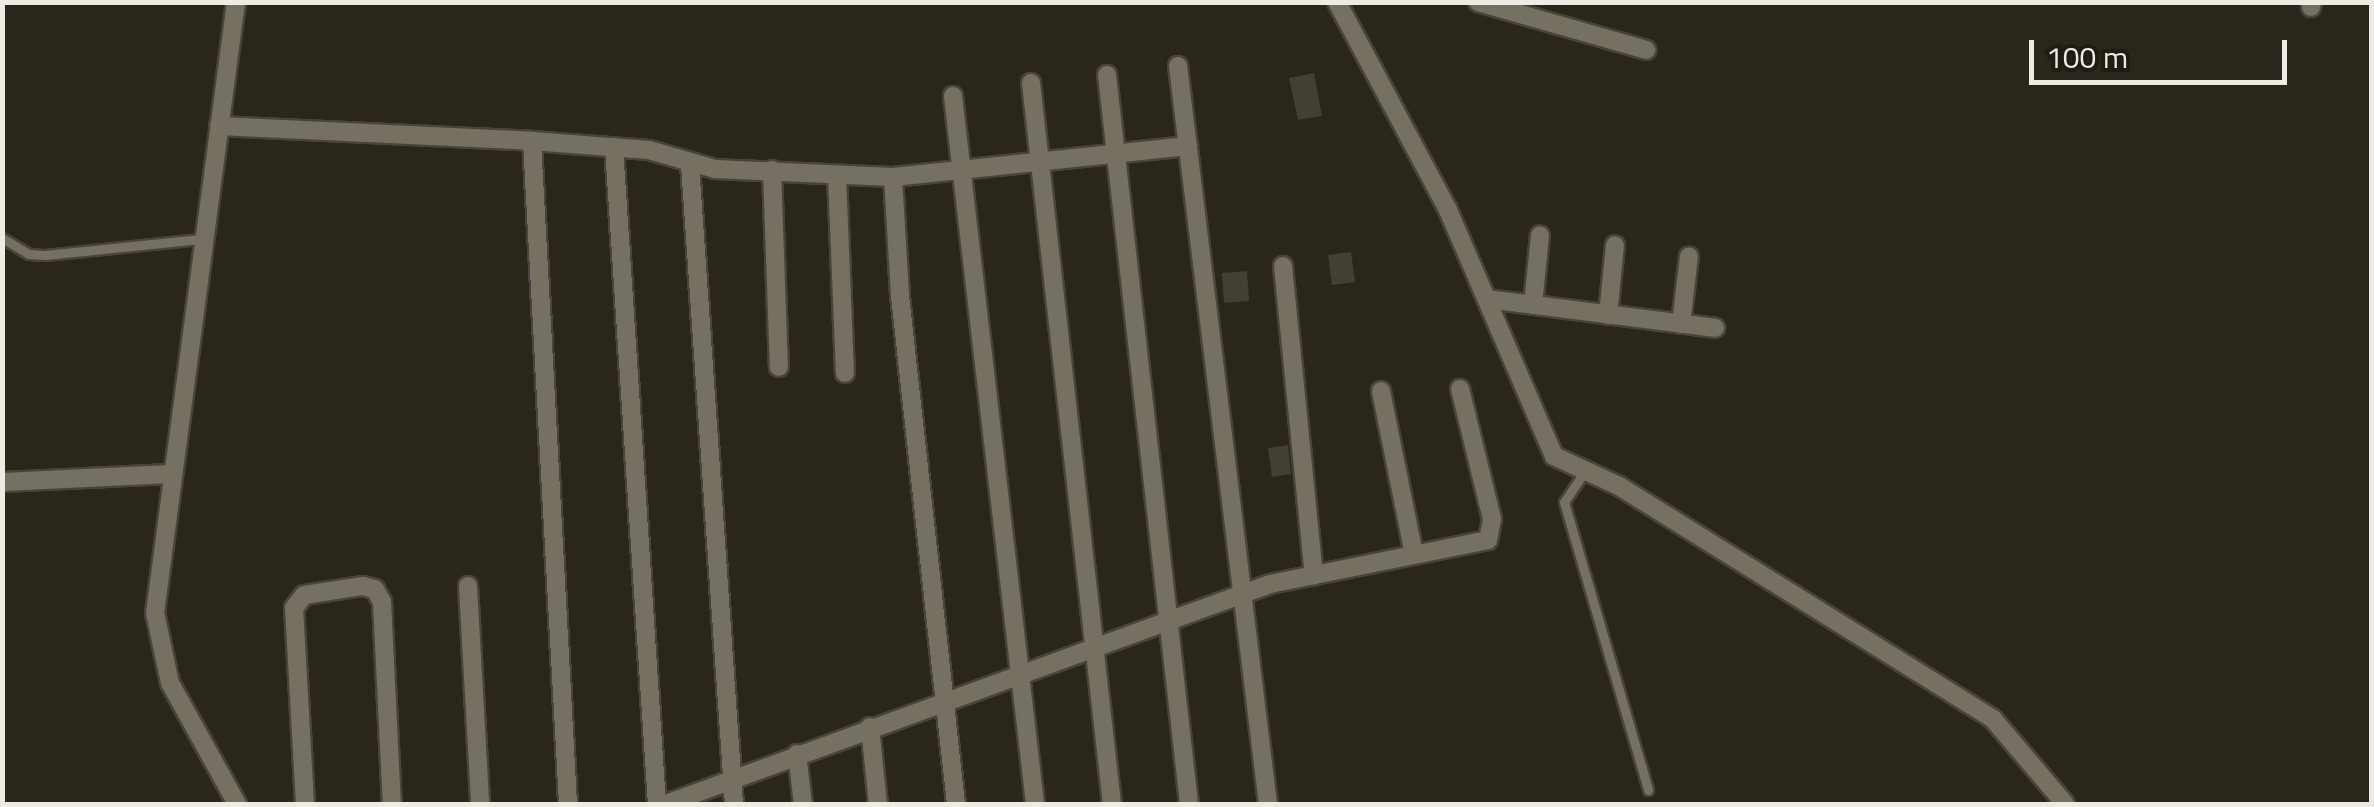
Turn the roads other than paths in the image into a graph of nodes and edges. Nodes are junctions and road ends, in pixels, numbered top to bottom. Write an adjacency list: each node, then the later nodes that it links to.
1 (236, 2): 9 (street)
2 (1337, 2): 26 (street)
3 (1478, 2): 4 (street)
4 (1646, 50)
5 (1178, 66): 11 (street)
6 (1106, 75): 13 (street)
7 (1031, 84): 14 (street)
8 (952, 96): 16 (street)
9 (219, 126): 10 (street); 22 (street)
10 (532, 140): 12 (street); 54 (street)
11 (1188, 146): 13 (street); 41 (street)
12 (614, 147): 15 (street); 55 (street)
13 (1114, 154): 14 (street); 42 (street)
14 (1040, 161): 16 (street); 43 (street)
15 (690, 164): 17 (street); 48 (street)
16 (964, 169): 19 (street); 44 (street)
17 (772, 170): 18 (street); 31 (street)
18 (836, 175): 19 (street); 32 (street)
19 (893, 176): 45 (street)
20 (1540, 234): 27 (street)
21 (2, 238): 22 (lane)
22 (200, 239): 36 (street)
23 (1615, 245): 28 (street)
24 (1689, 256): 29 (street)
25 (1283, 266): 39 (street)
26 (1487, 299): 27 (street); 35 (street)
27 (1533, 305): 28 (street)
28 (1608, 315): 29 (street)
29 (1680, 324): 30 (street)
30 (1715, 328)
31 (779, 367)
32 (845, 373)
33 (1460, 389): 38 (street)
34 (1380, 392): 38 (street)
35 (1585, 471): 49 (lane); 65 (street)
36 (172, 474): 37 (street); 50 (street)
37 (2, 482)
38 (1414, 556): 39 (street)
39 (1314, 575): 41 (street)
40 (468, 586): 53 (street)
41 (1242, 593): 42 (street); 64 (street)
42 (1168, 621): 43 (street); 63 (street)
43 (1094, 649): 44 (street); 62 (street)
44 (1022, 675): 45 (street); 61 (street)
45 (946, 703): 46 (street); 60 (street)
46 (870, 727): 47 (street); 59 (street)
47 (797, 754): 48 (street); 58 (street)
48 (731, 779): 56 (street); 57 (street)
49 (1648, 790)
50 (237, 804)
51 (304, 804): 52 (street)
52 (392, 804)
53 (480, 804)
54 (568, 804)
55 (656, 804)
56 (666, 804)
57 (734, 804)
58 (803, 804)
59 (878, 804)
60 (956, 804)
61 (1035, 804)
62 (1112, 804)
63 (1189, 804)
64 (1268, 804)
65 (2065, 804)

